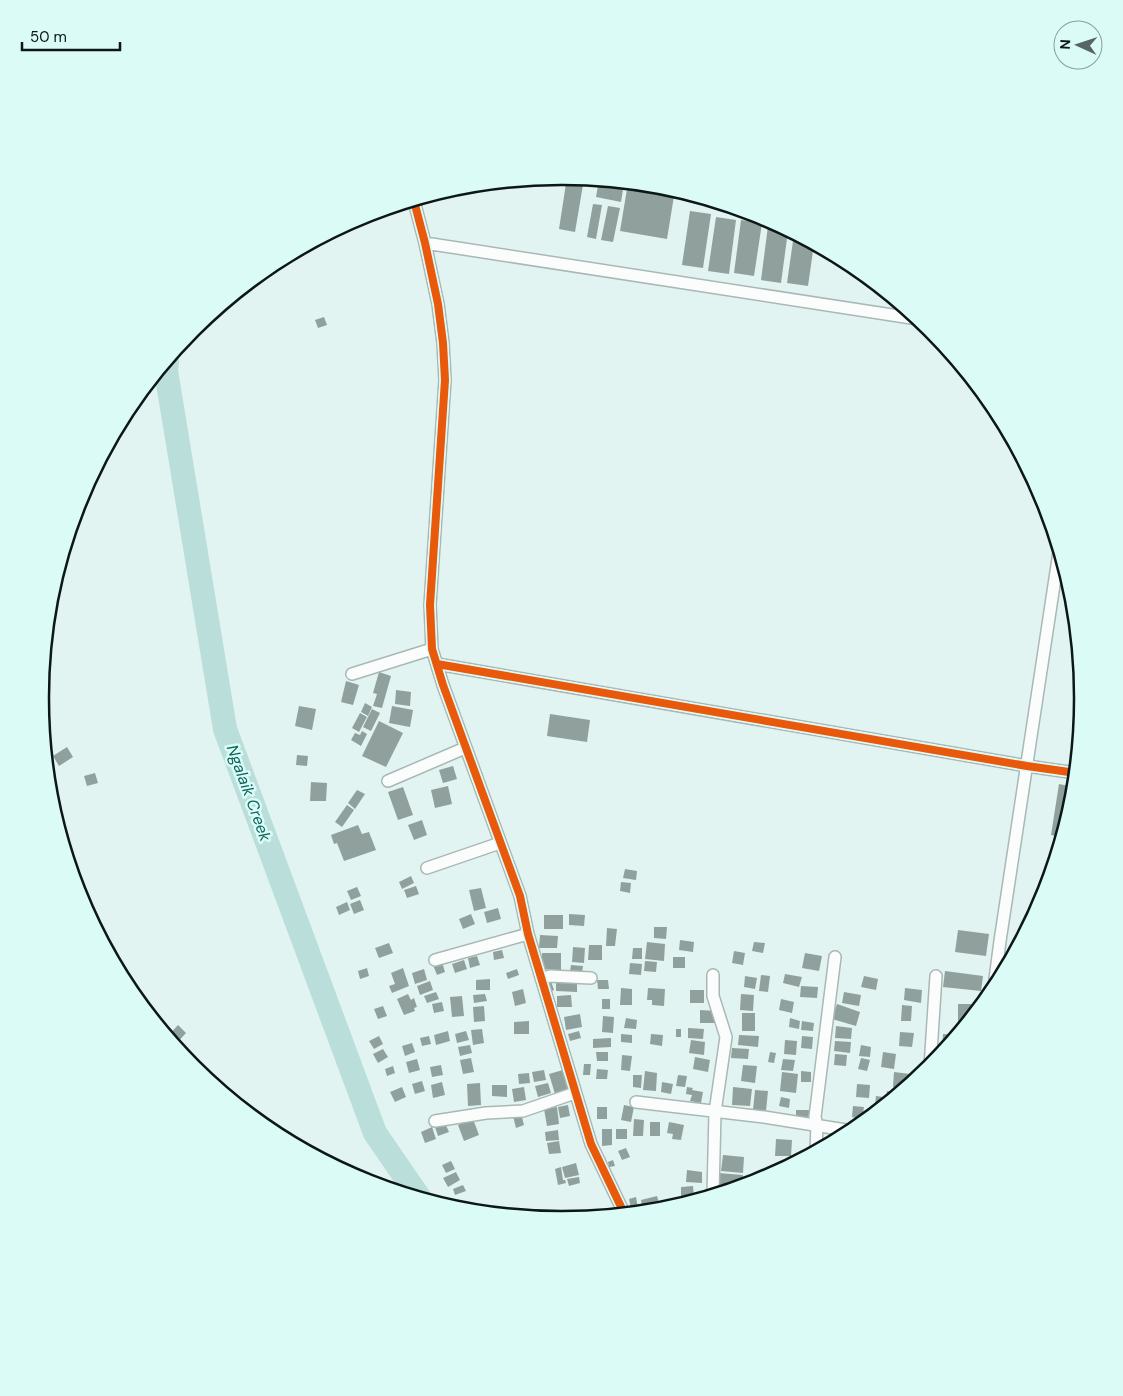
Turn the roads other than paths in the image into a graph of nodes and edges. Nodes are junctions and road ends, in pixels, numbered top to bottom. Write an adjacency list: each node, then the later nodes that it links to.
1 (416, 207): 2 (street)
2 (425, 243): 3 (street); 5 (street)
3 (905, 317)
4 (1058, 568): 9 (street)
5 (432, 650): 6 (street); 7 (street)
6 (437, 664): 8 (street); 9 (street)
7 (352, 674)
8 (465, 748): 11 (street); 12 (street)
9 (1027, 766): 10 (street); 17 (street)
10 (1069, 772)
11 (388, 780)
12 (500, 843): 13 (street); 14 (street)
13 (427, 868)
14 (528, 934): 16 (street); 20 (street)
15 (835, 956): 27 (street)
16 (435, 960)
17 (996, 970)
18 (714, 975): 25 (street)
19 (936, 976): 22 (street)
20 (541, 978): 21 (street); 23 (street)
21 (591, 978)
22 (931, 1054)
23 (575, 1093): 26 (street); 31 (street)
24 (636, 1102): 25 (street)
25 (715, 1112): 27 (street); 30 (street)
26 (435, 1121)
27 (817, 1125): 28 (street); 29 (street)
28 (839, 1129)
29 (816, 1143)
30 (713, 1188)
31 (621, 1207)

